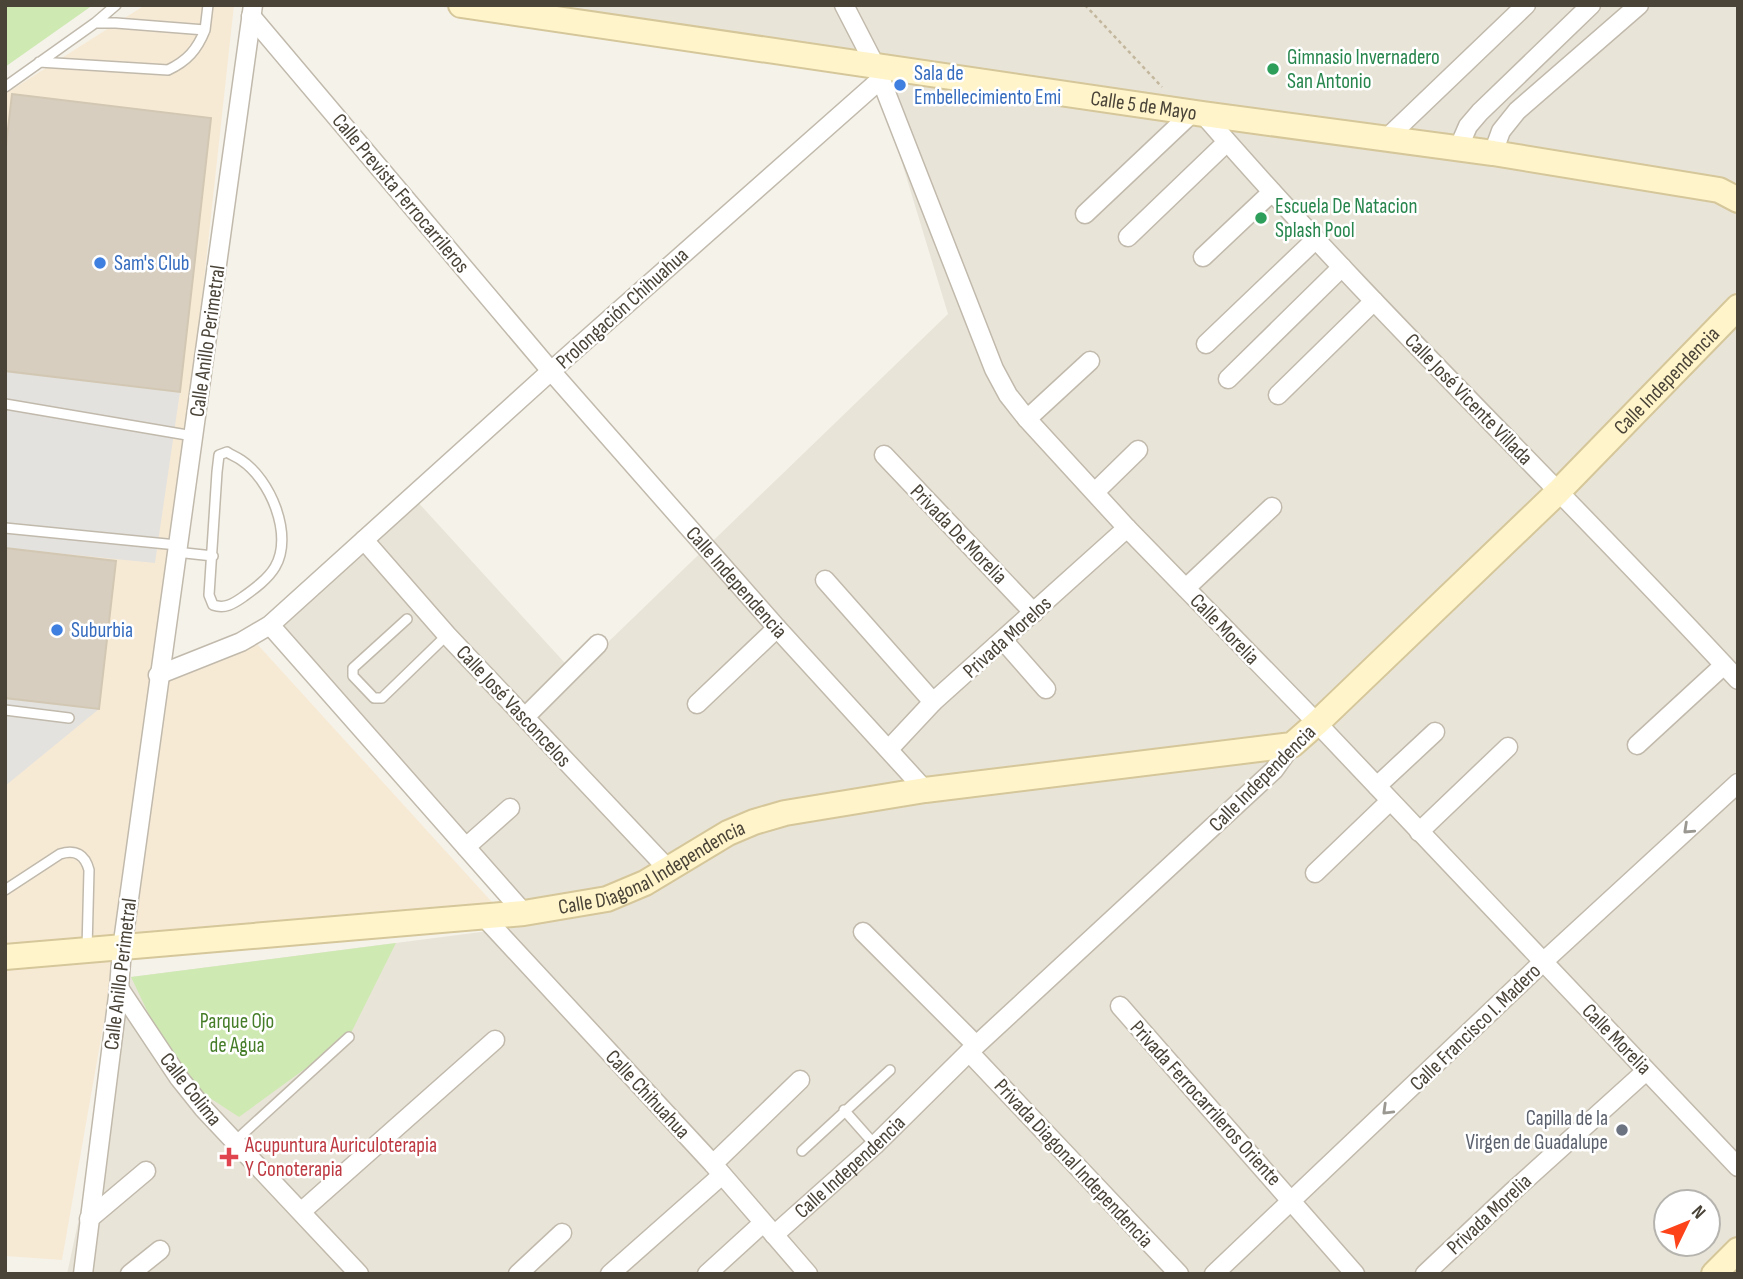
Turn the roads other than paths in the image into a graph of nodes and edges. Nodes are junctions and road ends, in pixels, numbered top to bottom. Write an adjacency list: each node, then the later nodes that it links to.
1 (117, 5): 9 (lane)
2 (208, 5): 10 (lane)
3 (461, 5): 14 (main road, Calle 5 de Mayo)
4 (844, 5): 14 (street, Calle Morelia)
5 (1526, 5): 17 (street)
6 (1591, 5): 11 (street)
7 (1639, 5): 12 (street)
8 (252, 10): 32 (street, Calle Prevista Ferrocarrileros); 37 (street, Calle Anillo Perimetral)
9 (94, 23): 10 (lane); 13 (lane)
10 (205, 30): 13 (lane)
11 (1560, 35): 12 (street); 19 (street)
12 (1581, 57): 20 (street)
13 (39, 62): 15 (lane)
14 (878, 73): 16 (main road, Calle 5 de Mayo); 32 (street, Prolongación Chihuahua); 36 (street, Calle Morelia)
15 (5, 87)
16 (1194, 112): 17 (main road, Calle 5 de Mayo); 18 (street, Calle José Vicente Villada); 23 (street)
17 (1387, 138): 19 (main road, Calle 5 de Mayo)
18 (1227, 142): 21 (street, Calle José Vicente Villada); 24 (street)
19 (1458, 149): 20 (main road, Calle 5 de Mayo)
20 (1493, 153): 22 (main road, Calle 5 de Mayo)
21 (1272, 192): 25 (street, Calle José Vicente Villada); 26 (street)
22 (1738, 200)
23 (1085, 214)
24 (1128, 237)
25 (1317, 239): 27 (street, Calle José Vicente Villada); 30 (street)
26 (1203, 257)
27 (1342, 267): 28 (street, Calle José Vicente Villada); 33 (street)
28 (1374, 301): 34 (street); 41 (street, Calle José Vicente Villada)
29 (1738, 307): 41 (main road, Calle Independencia)
30 (1206, 344)
31 (1090, 361): 36 (street)
32 (551, 371): 45 (street, Prolongación Chihuahua); 53 (street, Calle Independencia)
33 (1228, 379)
34 (1278, 395)
35 (5, 404): 37 (lane)
36 (1027, 419): 40 (street, Calle Morelia)
37 (193, 436): 46 (street, Calle Anillo Perimetral)
38 (1138, 450): 40 (street)
39 (884, 455): 50 (street, Privada De Morelia)
40 (1095, 492): 44 (street, Calle Morelia)
41 (1558, 492): 57 (street, Calle José Vicente Villada); 65 (main road, Calle Independencia)
42 (1272, 507): 49 (street)
43 (5, 528): 46 (lane)
44 (1127, 528): 49 (street, Calle Morelia); 50 (street, Privada Morelos)
45 (364, 540): 52 (street); 54 (street, Calle José Vasconcelos)
46 (177, 548): 47 (lane); 58 (street, Calle Anillo Perimetral)
47 (213, 556): 47 (lane)
48 (825, 580): 60 (street)
49 (1186, 588): 65 (street, Calle Morelia)
50 (1034, 613): 55 (street, Privada Morelos)
51 (407, 619): 54 (lane)
52 (270, 625): 58 (street); 77 (street)
53 (777, 628): 61 (street); 70 (street, Calle Independencia)
54 (447, 635): 63 (street, Calle José Vasconcelos)
55 (1003, 640): 59 (street); 60 (street, Privada Morelos)
56 (598, 643): 63 (street)
57 (1732, 670): 68 (street)
58 (158, 676): 84 (street, Calle Anillo Perimetral)
59 (1046, 689)
60 (933, 702): 70 (street, Privada Morelos)
61 (697, 704)
62 (5, 710): 64 (lane)
63 (525, 717): 78 (street, Calle José Vasconcelos)
64 (69, 719)
65 (1317, 723): 67 (main road, Calle Independencia); 72 (street, Calle Morelia)
66 (1435, 733): 72 (street)
67 (1292, 745): 73 (main road, Calle Diagonal Independencia); 92 (street, Calle Independencia)
68 (1637, 745)
69 (1508, 747): 76 (street)
70 (889, 749): 73 (street, Calle Independencia)
71 (1738, 783): 87 (street, Calle Francisco I. Madero, one-way to 87)
72 (1377, 786): 74 (street, Calle Morelia)
73 (925, 790): 78 (main road, Calle Diagonal Independencia)
74 (1390, 801): 76 (street, Calle Morelia); 79 (street)
75 (510, 808): 77 (street)
76 (1419, 832): 87 (street, Calle Morelia)
77 (466, 847): 81 (street)
78 (667, 868): 81 (main road, Calle Diagonal Independencia)
79 (1315, 873)
80 (5, 890): 85 (lane)
81 (524, 913): 82 (main road, Calle Diagonal Independencia)
82 (484, 917): 84 (main road, Calle Diagonal Independencia); 101 (street, Calle Chihuahua)
83 (863, 932): 92 (street, Privada Diagonal Independencia)
84 (122, 948): 85 (main road, Calle Diagonal Independencia); 88 (street, Calle Anillo Perimetral)
85 (87, 951): 86 (main road, Calle Diagonal Independencia)
86 (5, 957)
87 (1543, 962): 94 (street, Calle Morelia); 103 (street, Calle Francisco I. Madero, one-way to 103)
88 (119, 988): 97 (street, Calle Colima); 105 (street, Calle Anillo Perimetral)
89 (1120, 1006): 103 (street, Privada Ferrocarrileros Oriente)
90 (349, 1037): 97 (lane)
91 (495, 1040): 104 (street)
92 (973, 1048): 98 (street, Calle Independencia); 117 (street, Privada Diagonal Independencia)
93 (890, 1070): 96 (lane)
94 (1646, 1071): 100 (street, Calle Morelia); 120 (street, Privada Morelia)
95 (800, 1080): 101 (street)
96 (844, 1110): 98 (lane); 99 (lane)
97 (234, 1143): 104 (street, Calle Colima)
98 (875, 1145): 106 (street, Calle Independencia)
99 (802, 1151)
100 (1738, 1167)
101 (718, 1169): 106 (street, Calle Chihuahua); 114 (street)
102 (146, 1171): 105 (street)
103 (1293, 1200): 118 (street, Calle Francisco I. Madero); 119 (street, Privada Ferrocarrileros Oriente)
104 (302, 1211): 112 (street, Calle Colima)
105 (89, 1219): 110 (street, Calle Anillo Perimetral)
106 (768, 1229): 115 (street, Calle Independencia); 116 (street, Calle Chihuahua)
107 (562, 1233): 113 (street)
108 (160, 1250): 111 (street)
109 (1738, 1250): 121 (main road)
110 (83, 1274)
111 (130, 1274)
112 (359, 1274)
113 (518, 1274)
114 (610, 1274)
115 (707, 1274)
116 (807, 1274)
117 (1179, 1274)
118 (1214, 1274)
119 (1355, 1274)
120 (1425, 1274)
121 (1714, 1274)

